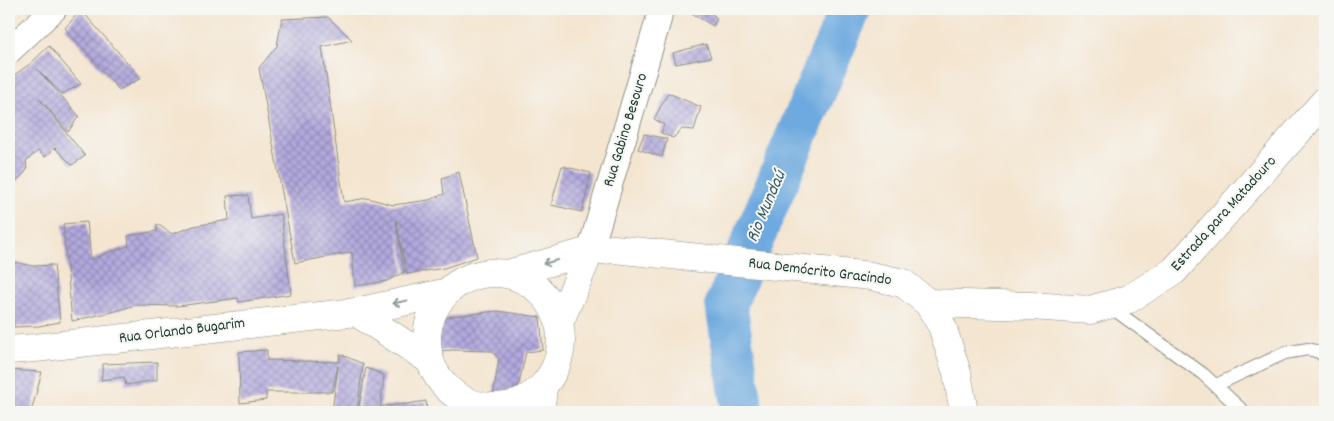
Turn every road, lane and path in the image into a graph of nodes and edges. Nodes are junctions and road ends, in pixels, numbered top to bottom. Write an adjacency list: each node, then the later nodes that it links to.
1 (54, 9): 3 (street)
2 (660, 9): 5 (street, Rua Gabino Besouro)
3 (9, 49)
4 (1325, 101): 9 (main road, Estrada para Matadouro)
5 (602, 250): 6 (main road, Rua Demócrito Gracindo, one-way to 6); 8 (main road, Rua Demócrito Gracindo); 11 (main road)
6 (510, 274): 7 (main road); 11 (main road)
7 (444, 293): 10 (main road, Rua Orlando Bugarim, one-way to 10); 14 (main road)
8 (928, 303): 9 (main road, Estrada para Matadouro); 18 (main road, Rua Demócrito Gracindo)
9 (1107, 305): 15 (lane)
10 (356, 312): 12 (main road, Rua Orlando Bugarim); 14 (main road)
11 (560, 321): 16 (main road)
12 (9, 350)
13 (1325, 357): 15 (lane)
14 (428, 360): 17 (main road)
15 (1216, 385): 19 (lane)
16 (542, 400): 17 (main road)
17 (479, 410)
18 (964, 412)
19 (1244, 412)

